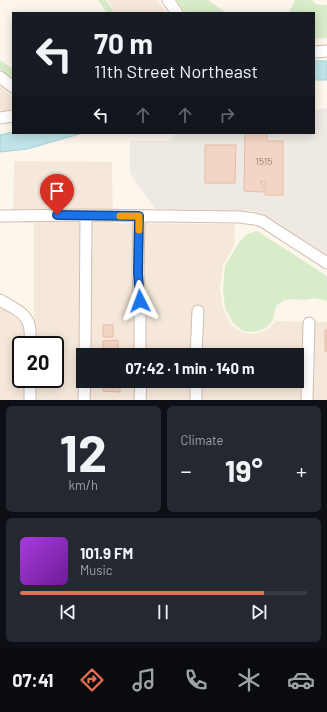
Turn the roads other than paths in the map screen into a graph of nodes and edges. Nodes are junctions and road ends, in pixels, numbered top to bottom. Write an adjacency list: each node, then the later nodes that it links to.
1 (168, 0): 2 (street)
2 (176, 12)
3 (327, 51): 4 (street)
4 (315, 52)
5 (0, 78): 6 (street)
6 (12, 86)
7 (12, 116): 8 (street)
8 (0, 118)
9 (86, 215): 10 (street); 11 (street); 17 (street)
10 (0, 216)
11 (139, 216): 12 (street); 18 (street)
12 (327, 264)
13 (0, 300): 16 (street)
14 (198, 311): 19 (street)
15 (309, 323): 28 (street)
16 (30, 336)
17 (86, 348)
18 (140, 348)
19 (196, 348)
20 (30, 388): 24 (street)
21 (85, 388): 25 (street)
22 (141, 388): 26 (street)
23 (196, 388): 27 (street)
24 (30, 400)
25 (84, 400)
26 (140, 400)
27 (196, 400)
28 (307, 400)

